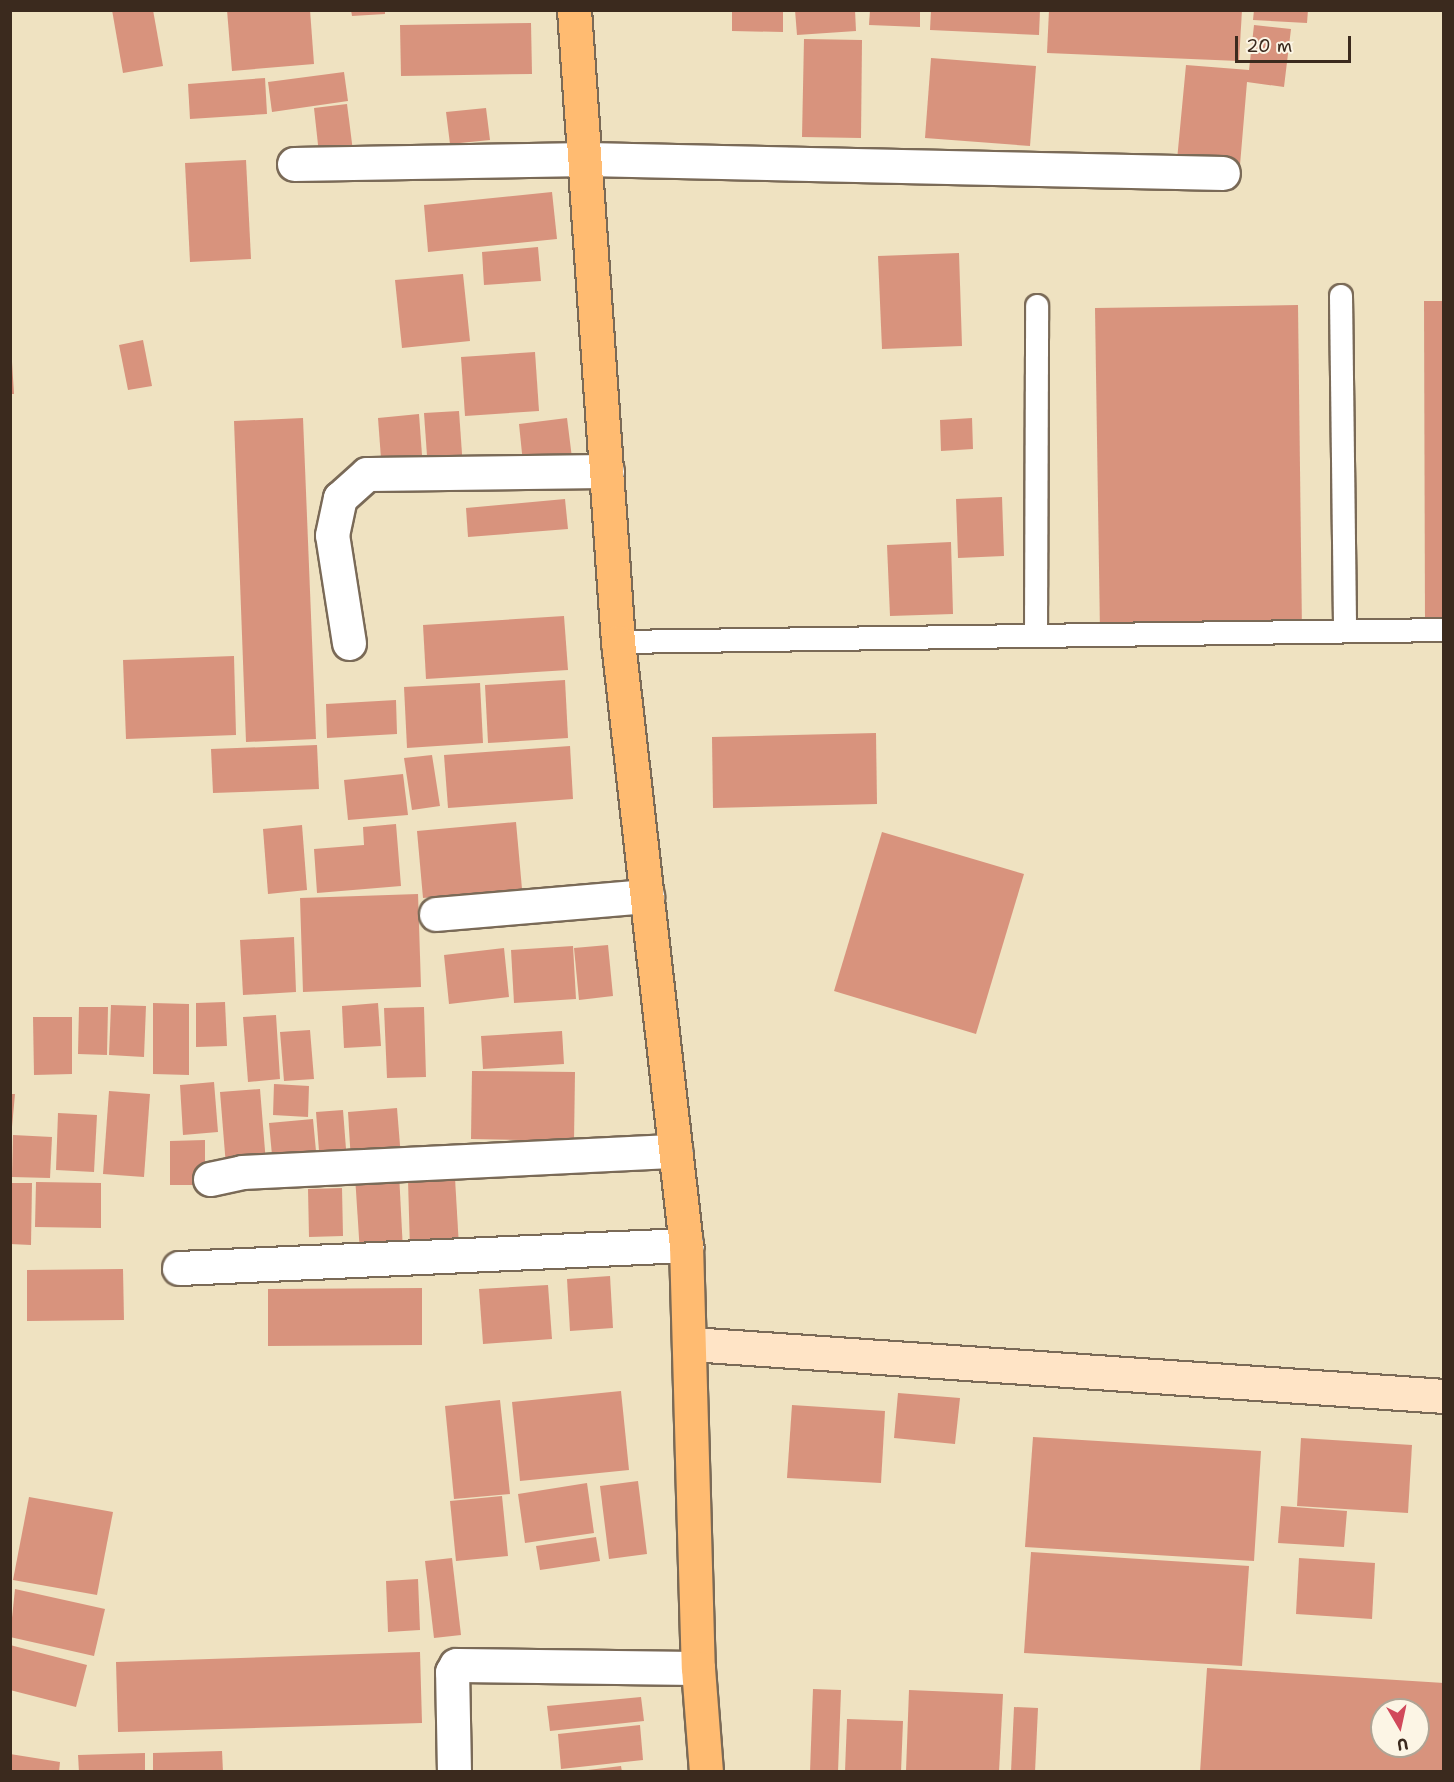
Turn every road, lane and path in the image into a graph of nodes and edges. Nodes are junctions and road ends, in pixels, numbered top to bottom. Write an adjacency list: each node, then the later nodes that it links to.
1 (574, 10): 2 (main road)
2 (587, 159): 3 (street); 4 (street); 7 (main road)
3 (294, 164)
4 (1223, 173)
5 (1341, 296): 9 (lane)
6 (1037, 306): 10 (lane)
7 (607, 471): 11 (main road); 12 (street)
8 (1443, 630): 9 (lane)
9 (1345, 631): 10 (lane)
10 (1036, 635): 11 (lane)
11 (618, 642): 13 (main road)
12 (349, 643)
13 (647, 896): 14 (street); 15 (main road)
14 (436, 914)
15 (675, 1151): 16 (street); 17 (main road)
16 (210, 1179)
17 (686, 1245): 18 (street); 19 (main road)
18 (179, 1268)
19 (691, 1344): 20 (street); 21 (main road)
20 (1443, 1396)
21 (698, 1668): 22 (street); 23 (main road)
22 (454, 1772)
23 (706, 1772)

